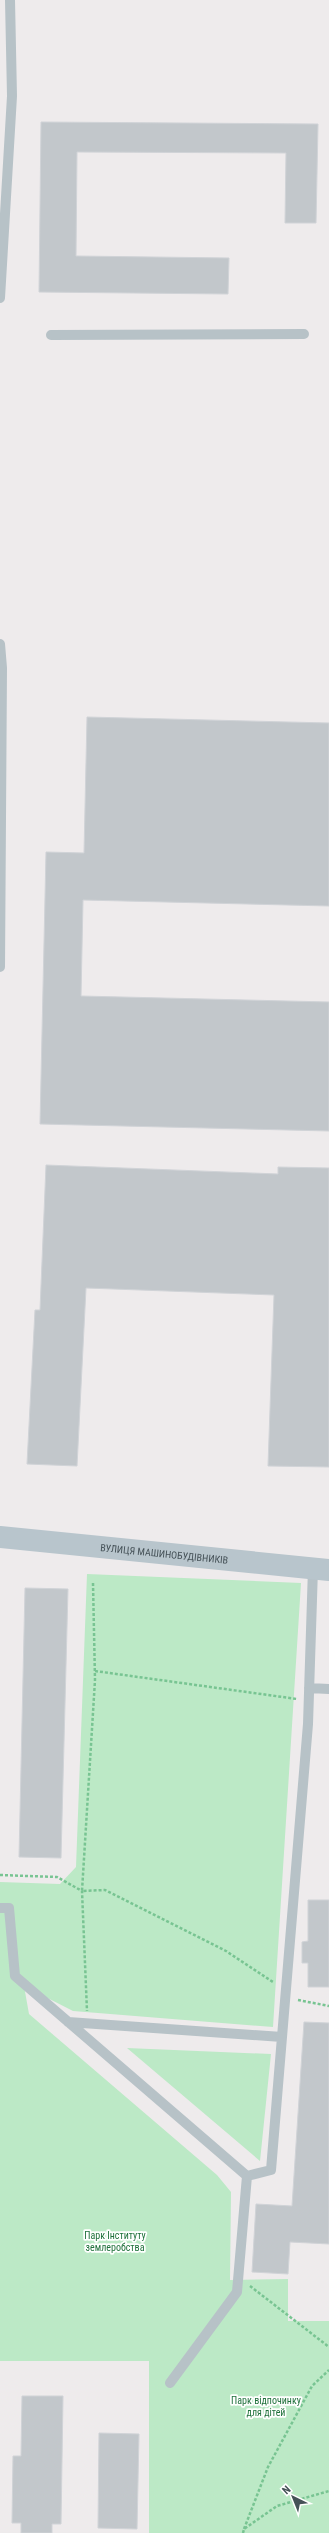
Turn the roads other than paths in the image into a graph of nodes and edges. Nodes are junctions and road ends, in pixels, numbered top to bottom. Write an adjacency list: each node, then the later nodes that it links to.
1 (10, 0): 2 (lane)
2 (0, 298)
3 (304, 334): 4 (lane)
4 (51, 335)
5 (0, 644): 6 (lane)
6 (0, 967)
7 (0, 1537): 8 (street, ВУЛИЦЯ МАШИНОБУДІВНИКІВ)
8 (321, 1569): 9 (lane)
9 (309, 1688): 10 (lane); 13 (lane)
10 (329, 1689)
11 (0, 1908): 12 (lane)
12 (68, 2022): 13 (lane); 14 (lane)
13 (282, 2037): 14 (lane)
14 (247, 2176): 15 (lane)
15 (170, 2383)

